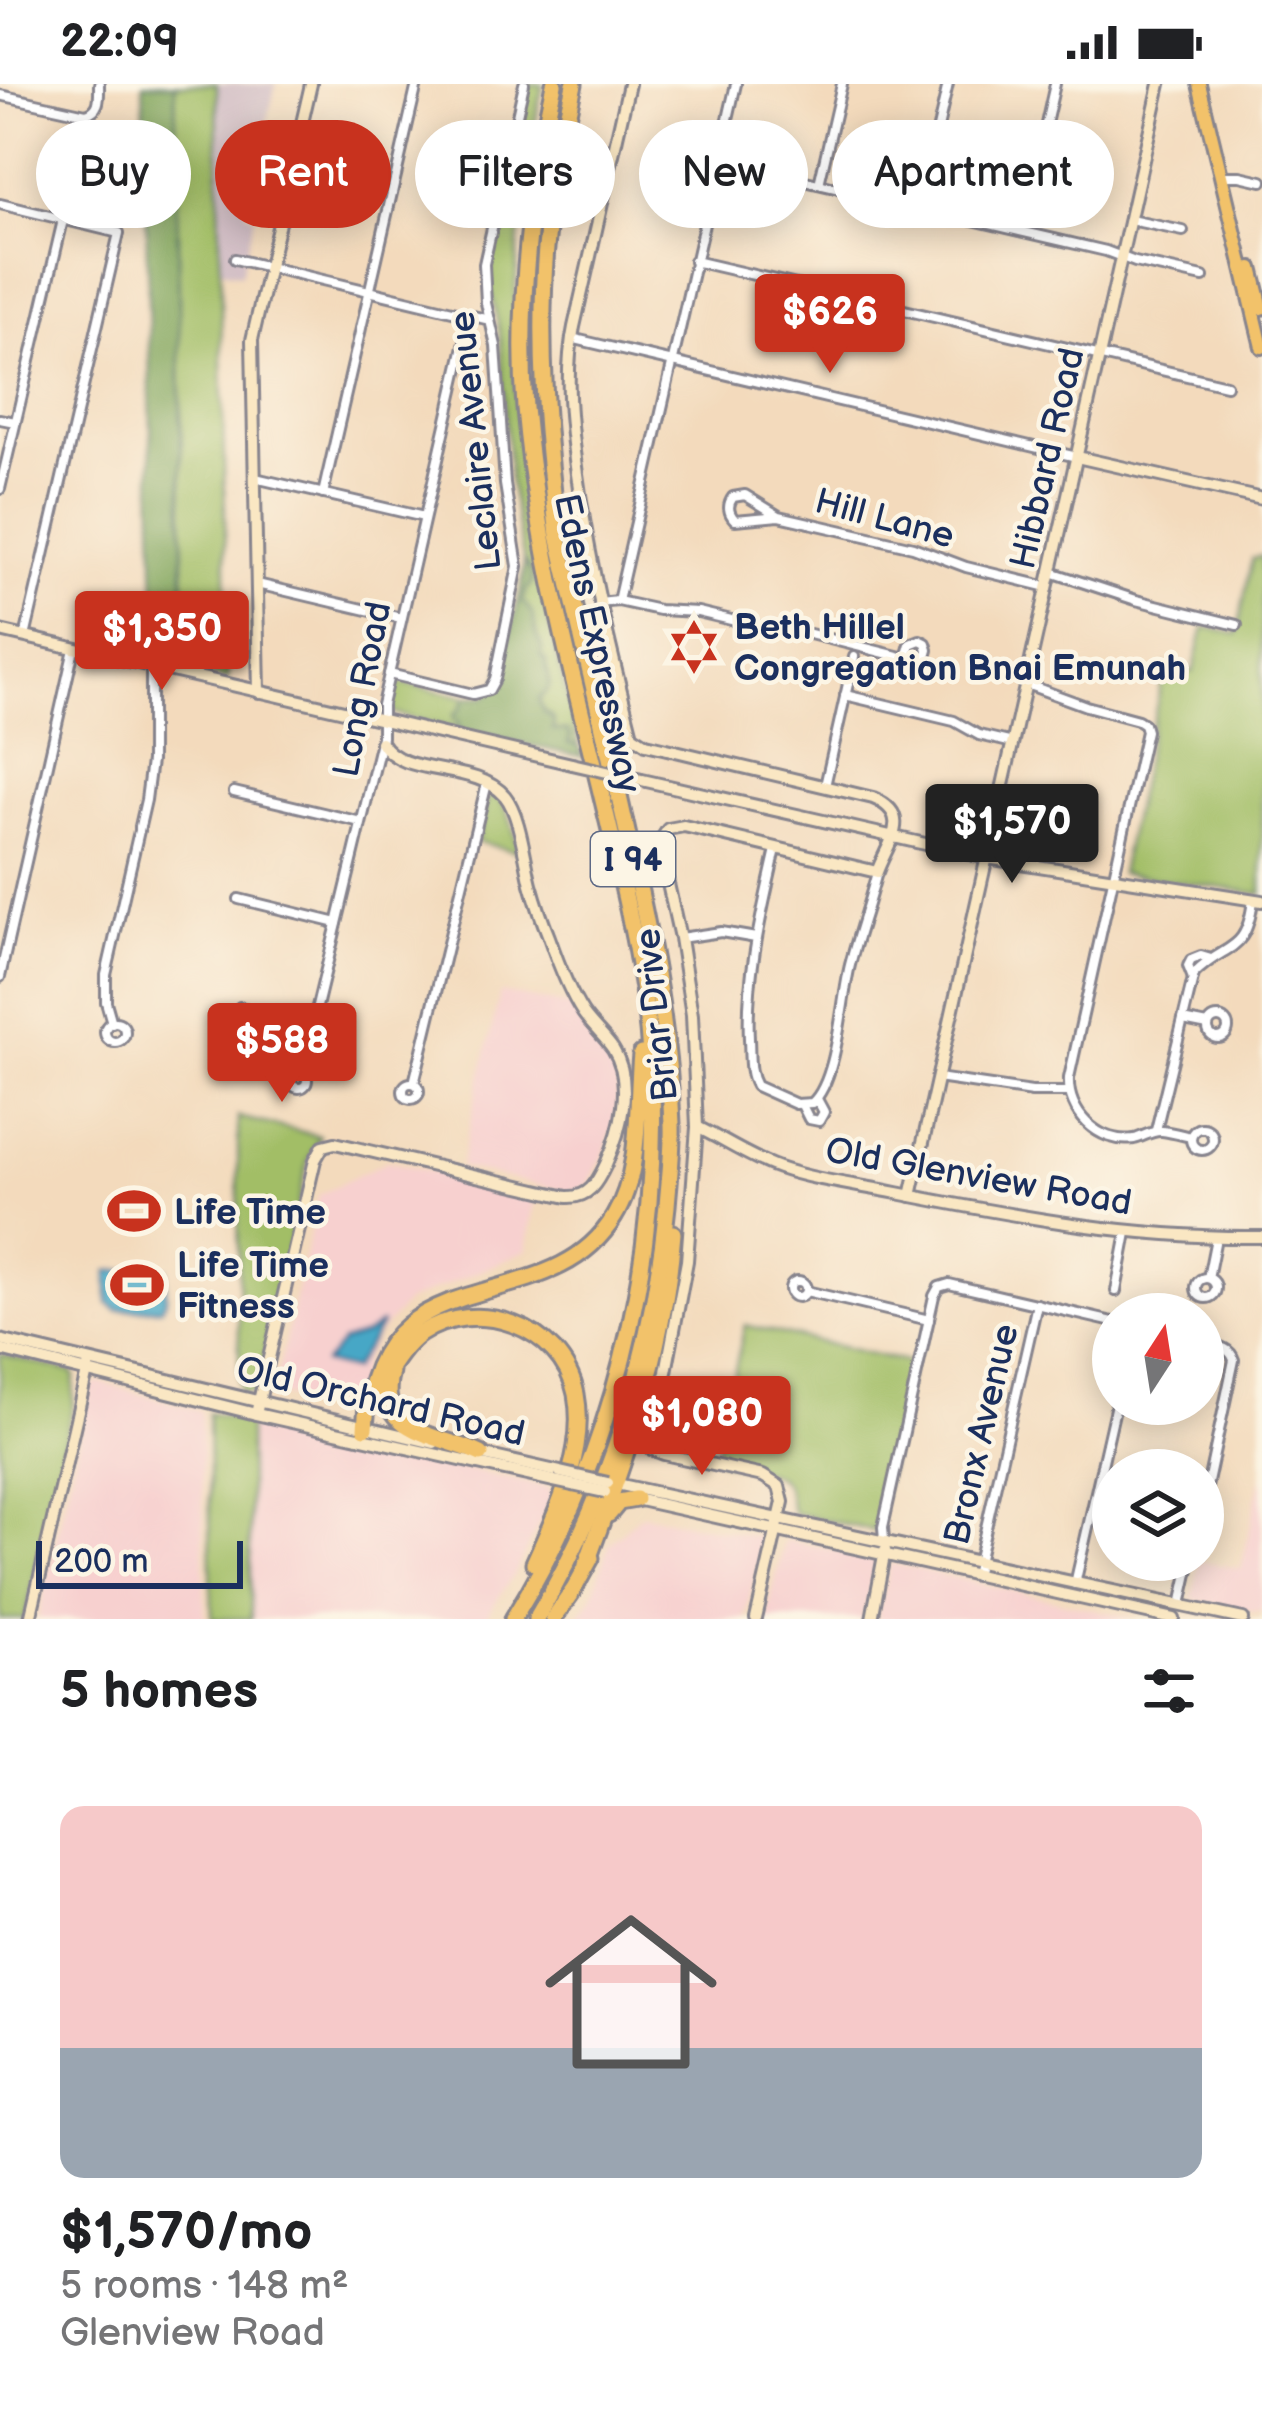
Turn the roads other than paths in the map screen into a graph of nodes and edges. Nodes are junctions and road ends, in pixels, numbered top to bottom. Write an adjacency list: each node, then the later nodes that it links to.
1 (99, 84): 14 (street)
2 (311, 84): 34 (street)
3 (416, 84): 36 (street)
4 (524, 84): 39 (street, Leclaire Avenue)
5 (554, 84): 90 (highway, Edens Expressway / I 94)
6 (574, 84): 101 (highway, Edens Expressway / I 94)
7 (628, 84): 40 (street)
8 (736, 84): 15 (street)
9 (842, 84): 20 (street)
10 (948, 84): 16 (street)
11 (1055, 84): 29 (street)
12 (1160, 84): 24 (street, Hibbard Road)
13 (1202, 84): 17 (main road)
14 (0, 94)
15 (728, 120)
16 (940, 120)
17 (1227, 176): 19 (street); 37 (main road)
18 (808, 181): 20 (street)
19 (1262, 181)
20 (819, 184): 21 (street)
21 (832, 187)
22 (0, 205): 23 (street)
23 (36, 214)
24 (1130, 220): 30 (street); 31 (street, Hibbard Road)
25 (61, 228): 46 (street)
26 (97, 228): 62 (street)
27 (702, 228): 33 (street)
28 (1009, 228): 29 (street)
29 (1022, 231): 31 (street)
30 (1183, 231)
31 (1122, 257): 35 (street); 42 (street, Hibbard Road)
32 (236, 259): 34 (street)
33 (694, 261): 42 (street); 43 (street)
34 (269, 267): 36 (street); 48 (street)
35 (1203, 277)
36 (369, 291): 38 (street); 50 (street)
37 (1258, 299): 41 (main road)
38 (471, 315): 39 (street); 53 (street, Long Road)
39 (491, 320): 67 (street, Leclaire Avenue)
40 (571, 338): 43 (street); 58 (street)
41 (1262, 347)
42 (1100, 356): 44 (street); 47 (street, Hibbard Road)
43 (672, 362): 47 (street); 57 (street)
44 (1226, 385)
45 (0, 418): 46 (street)
46 (15, 422): 49 (street)
47 (1077, 457): 51 (street); 54 (street, Hibbard Road)
48 (254, 478): 50 (street); 55 (street)
49 (0, 489)
50 (323, 494): 53 (street)
51 (1262, 499)
52 (778, 516): 52 (street, Hill Lane); 56 (street, Hill Lane)
53 (424, 518): 59 (street, Long Road)
54 (1051, 572): 56 (street, Hibbard Road); 60 (street)
55 (256, 584): 59 (street); 69 (street)
56 (1048, 587): 68 (street, Hibbard Road)
57 (618, 601): 58 (street); 65 (street)
58 (599, 603): 75 (street)
59 (401, 618): 67 (street, Long Road)
60 (1237, 625)
61 (0, 631): 62 (street)
62 (26, 637): 63 (street)
63 (74, 649): 66 (street); 88 (street)
64 (854, 657): 70 (street)
65 (910, 658)
66 (151, 667): 69 (street); 92 (street)
67 (389, 674): 71 (street, Long Road)
68 (1026, 684): 73 (street, Hibbard Road); 82 (street)
69 (259, 692): 71 (street)
70 (845, 695): 73 (street); 75 (street)
71 (382, 720): 72 (street, Long Road); 78 (street, bridge)
72 (381, 742): 74 (street); 77 (street, Long Road)
73 (1013, 743): 80 (street, Hibbard Road)
74 (488, 783): 97 (street); 120 (street)
75 (825, 786): 78 (street)
76 (234, 792): 77 (street)
77 (361, 822): 85 (street, Long Road)
78 (890, 838): 80 (street); 81 (street)
79 (776, 848): 81 (street); 86 (street, Briar Drive); 87 (street)
80 (987, 858): 82 (street); 96 (street, Hibbard Road)
81 (877, 872): 99 (street)
82 (1113, 878): 84 (street); 98 (street)
83 (239, 899): 85 (street)
84 (1258, 901): 91 (street)
85 (337, 923): 93 (street, Long Road)
86 (680, 938): 87 (street); 100 (street, Briar Drive)
87 (756, 938): 99 (street)
88 (0, 977)
89 (240, 1006): 93 (street)
90 (645, 1010): 122 (highway); 137 (highway, Edens Expressway / I 94)
91 (1184, 1020): 94 (street); 102 (street)
92 (112, 1023)
93 (313, 1024): 95 (street, Long Road)
94 (1208, 1025)
95 (301, 1072)
96 (937, 1078): 98 (street); 104 (street, Hibbard Road)
97 (414, 1083)
98 (1069, 1092): 102 (street)
99 (810, 1102): 99 (street)
100 (697, 1127): 104 (street, Old Glenview Road); 127 (street, Briar Drive)
101 (672, 1128): 125 (highway); 139 (highway, Edens Expressway / I 94)
102 (1156, 1130): 103 (street)
103 (1191, 1137)
104 (910, 1196): 105 (street, Old Glenview Road)
105 (1127, 1232): 107 (street, Old Glenview Road); 110 (street)
106 (1262, 1237): 107 (street, Old Glenview Road)
107 (1216, 1238): 108 (street)
108 (1208, 1278)
109 (806, 1291): 113 (street)
110 (1116, 1291)
111 (1037, 1304): 112 (street); 113 (street); 130 (street, Bronx Avenue)
112 (1092, 1317)
113 (929, 1320): 128 (street)
114 (0, 1340): 118 (street, Old Orchard Road)
115 (1224, 1348): 119 (street)
116 (0, 1350): 118 (street, Old Orchard Road)
117 (393, 1364): 122 (highway); 123 (highway); 137 (highway)
118 (88, 1365): 120 (street, Old Orchard Road); 138 (street)
119 (1224, 1404)
120 (257, 1408): 122 (street, Old Orchard Road); 124 (street, Old Orchard Road)
121 (1111, 1425): 134 (street)
122 (365, 1428): 123 (street, Old Orchard Road)
123 (481, 1454): 124 (street, Old Orchard Road)
124 (557, 1476): 125 (street, Old Orchard Road, bridge)
125 (611, 1488): 126 (street, Old Orchard Road); 127 (street, Old Orchard Road); 131 (highway)
126 (636, 1499): 127 (street, Old Orchard Road); 131 (highway)
127 (777, 1524): 128 (street, Old Orchard Road); 129 (street, Old Orchard Road); 141 (street)
128 (884, 1540): 129 (street); 130 (street, Old Orchard Road)
129 (886, 1555): 132 (street, Old Orchard Road); 142 (street)
130 (978, 1562): 132 (street, Bronx Avenue); 134 (street, Old Orchard Road)
131 (586, 1565): 140 (highway)
132 (975, 1576): 135 (street, Old Orchard Road)
133 (1186, 1581): 136 (street)
134 (1076, 1582): 135 (street); 136 (street, Old Orchard Road)
135 (1072, 1597): 143 (street, Old Orchard Road)
136 (1181, 1606): 144 (street, Old Orchard Road)
137 (515, 1615)
138 (30, 1619)
139 (536, 1619)
140 (553, 1619)
141 (756, 1619)
142 (872, 1619)
143 (1174, 1619)
144 (1243, 1619)

